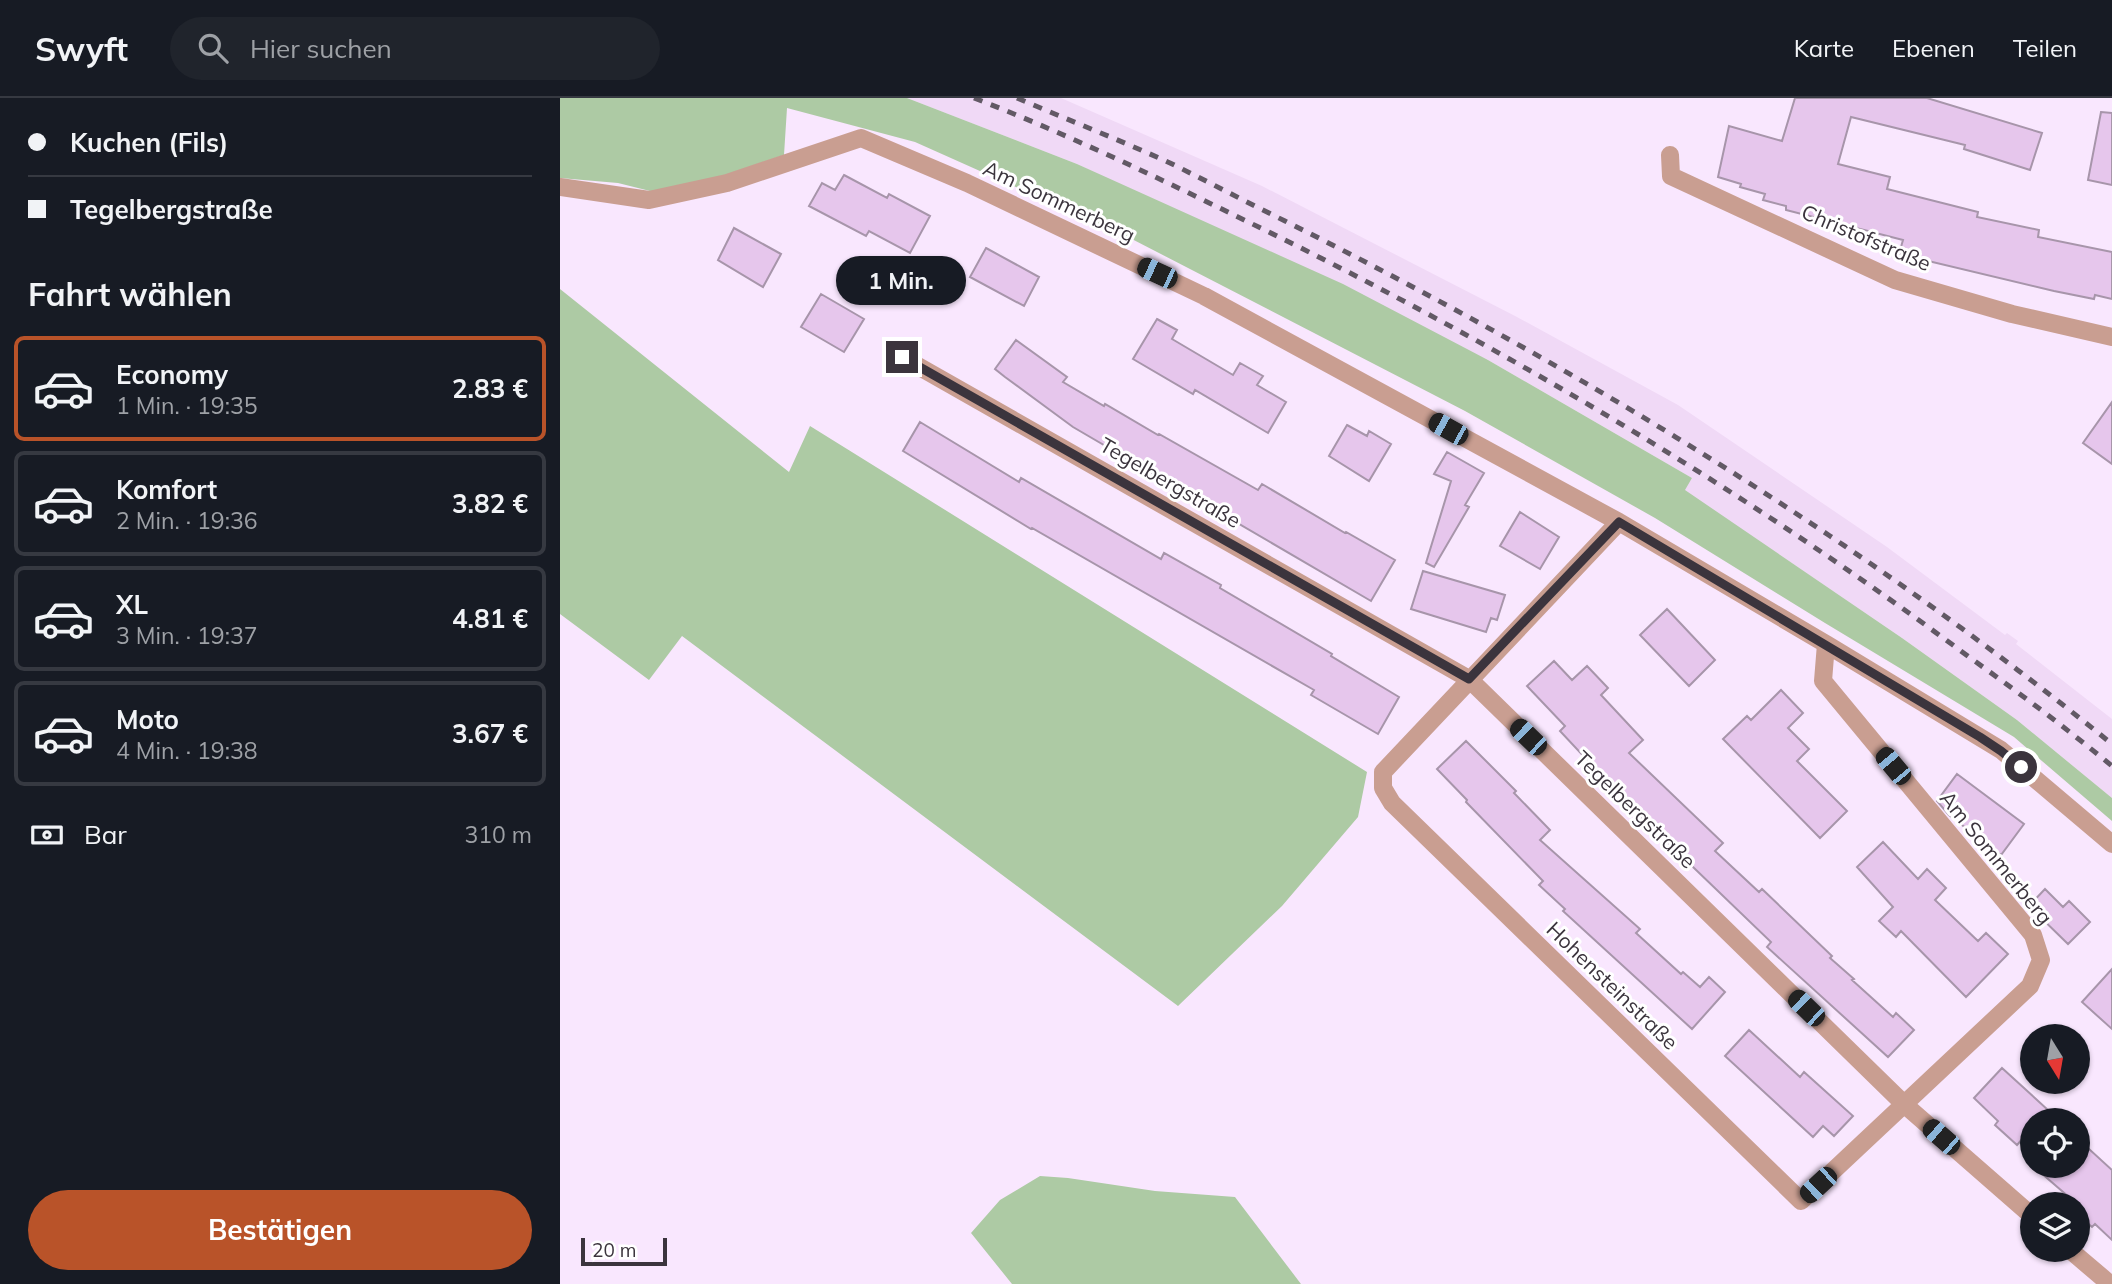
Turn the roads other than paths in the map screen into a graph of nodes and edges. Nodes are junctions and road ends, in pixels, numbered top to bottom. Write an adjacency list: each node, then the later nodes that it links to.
1 (1670, 155): 3 (street, Christofstraße)
2 (560, 187): 5 (street, Am Sommerberg)
3 (2112, 337)
4 (902, 357): 7 (street, Tegelbergstraße)
5 (1619, 522): 6 (street, Am Sommerberg); 7 (street)
6 (1826, 644): 8 (street, Am Sommerberg); 9 (street, Am Sommerberg)
7 (1469, 679): 9 (street, Tegelbergstraße); 10 (street, Hohensteinstraße)
8 (2112, 844)
9 (1905, 1105): 10 (street, Am Sommerberg); 11 (street, Tegelbergstraße)
10 (1801, 1201)
11 (2020, 1206)
12 (2084, 1262): 13 (street)
13 (2110, 1284)

